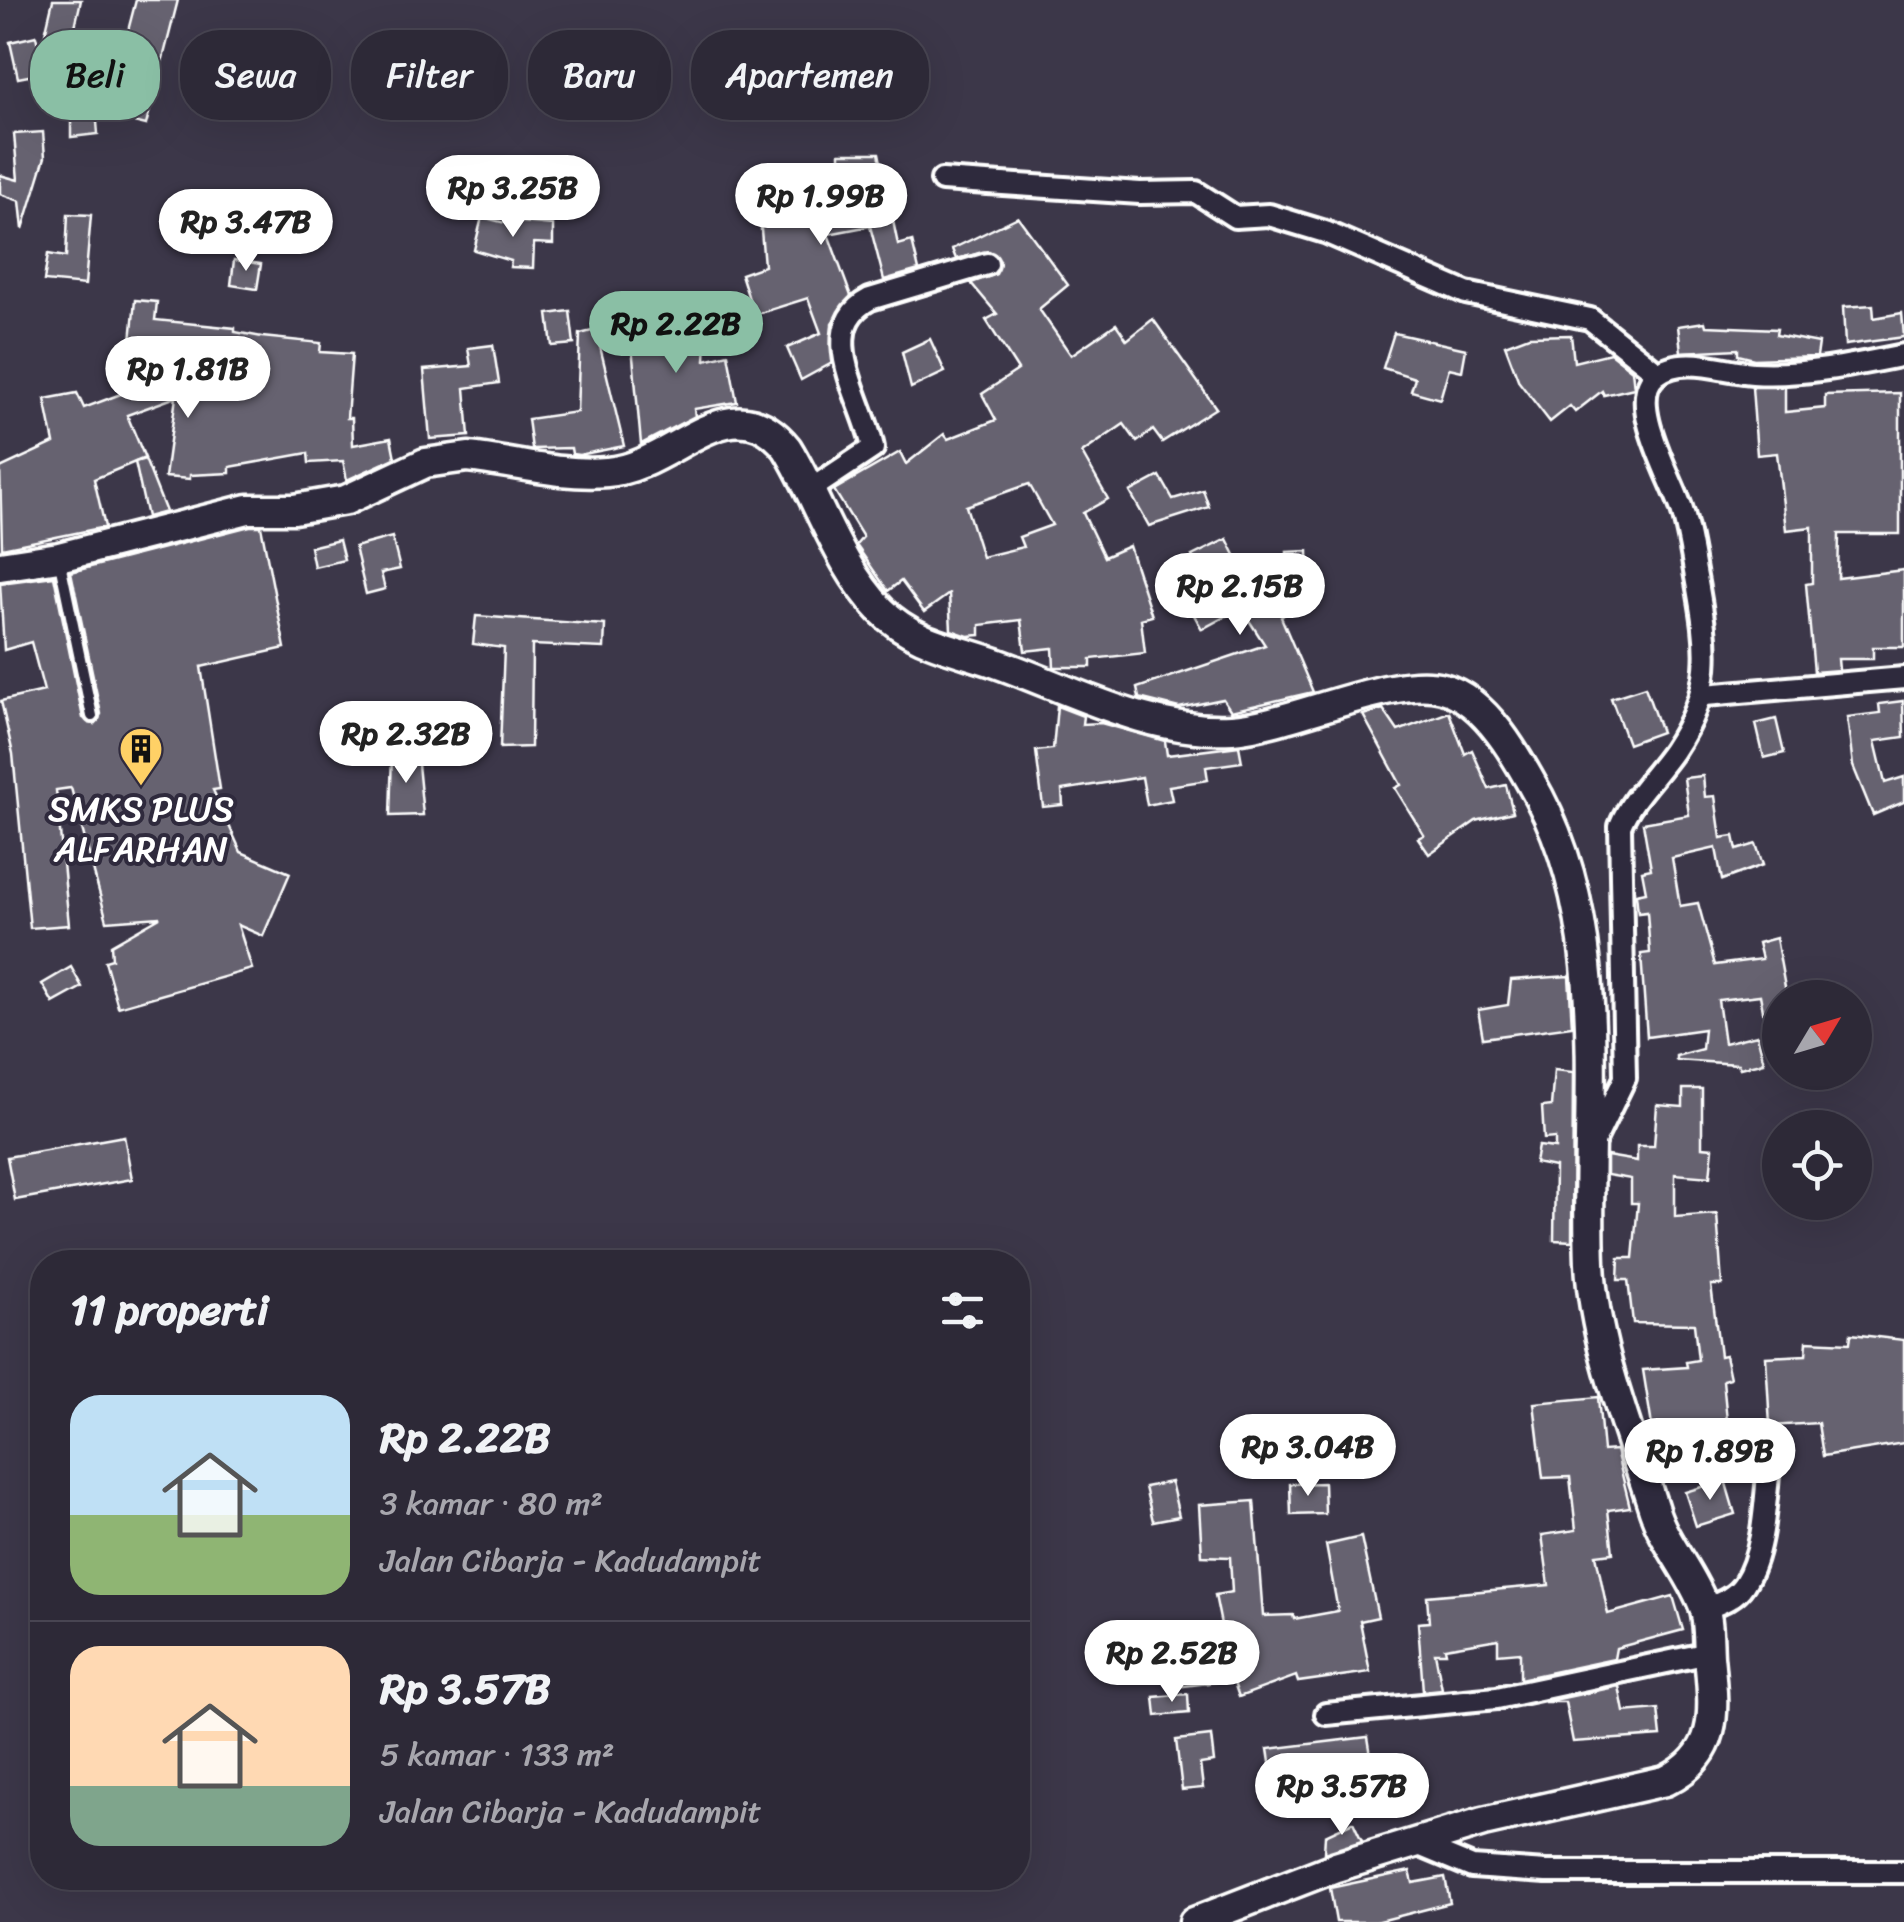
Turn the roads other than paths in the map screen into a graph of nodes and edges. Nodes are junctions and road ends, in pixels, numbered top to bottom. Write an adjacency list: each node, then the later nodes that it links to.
1 (942, 180): 4 (street)
2 (987, 264): 5 (street)
3 (1904, 355): 4 (street)
4 (1658, 373): 9 (street)
5 (810, 490): 6 (street); 11 (street)
6 (58, 557): 7 (street); 10 (lane)
7 (0, 566)
8 (1904, 678): 9 (street)
9 (1704, 695): 11 (street)
10 (92, 716)
11 (1593, 1144): 13 (street)
12 (1771, 1446): 13 (street)
13 (1705, 1609): 14 (street)
14 (1709, 1653): 15 (street); 16 (street)
15 (1326, 1714)
16 (1418, 1845): 17 (street); 18 (street)
17 (1904, 1872)
18 (1194, 1922)

